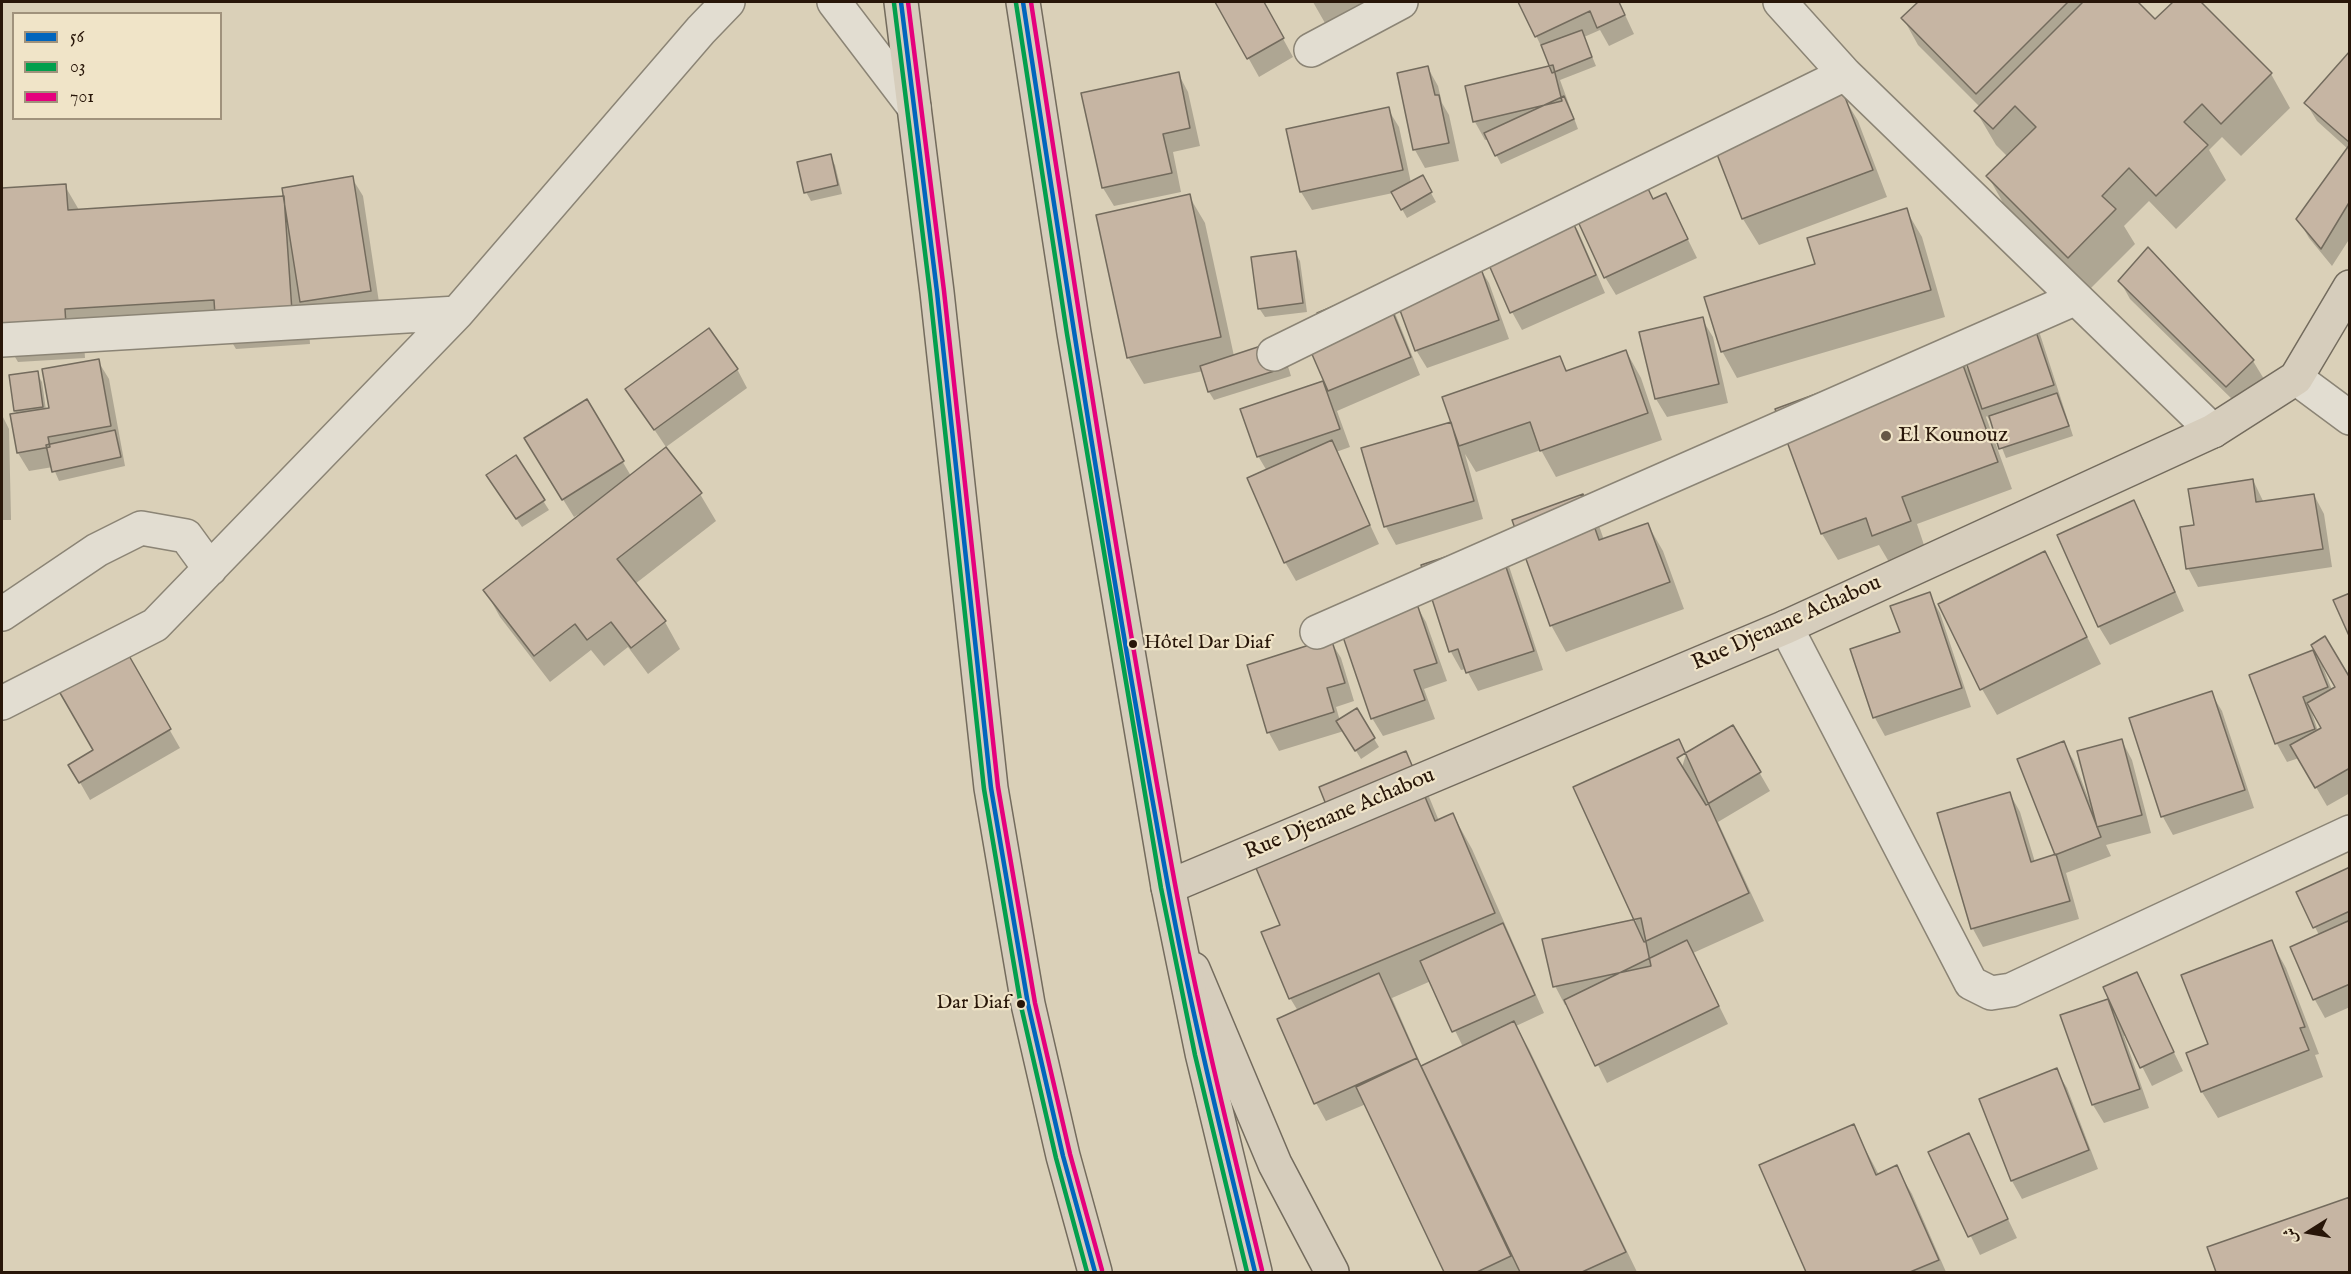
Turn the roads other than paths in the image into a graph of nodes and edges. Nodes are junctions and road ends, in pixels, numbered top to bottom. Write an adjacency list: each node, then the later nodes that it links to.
1 (728, 2): 12 (street)
2 (834, 2): 9 (street)
3 (901, 2): 9 (main road)
4 (1023, 2): 24 (main road)
5 (1401, 2): 7 (street)
6 (1780, 2): 8 (street)
7 (1311, 50)
8 (1845, 74): 11 (street); 14 (street)
9 (914, 107): 26 (main road)
10 (2349, 287): 15 (main road, Rue Djenane Achabou)
11 (2074, 298): 17 (street); 21 (street)
12 (457, 313): 13 (street); 18 (street)
13 (2, 340)
14 (1274, 354)
15 (2296, 378): 16 (street); 17 (main road, Rue Djenane Achabou)
16 (2349, 418)
17 (2213, 431): 20 (main road, Rue Djenane Achabou)
18 (210, 569): 19 (street); 22 (street)
19 (2, 614)
20 (1786, 627): 23 (street); 24 (main road, Rue Djenane Achabou)
21 (1317, 632)
22 (2, 703)
23 (2349, 832)
24 (1168, 887): 25 (main road)
25 (1178, 933): 27 (main road); 28 (main road)
26 (1095, 1272)
27 (1255, 1272)
28 (1332, 1272)

